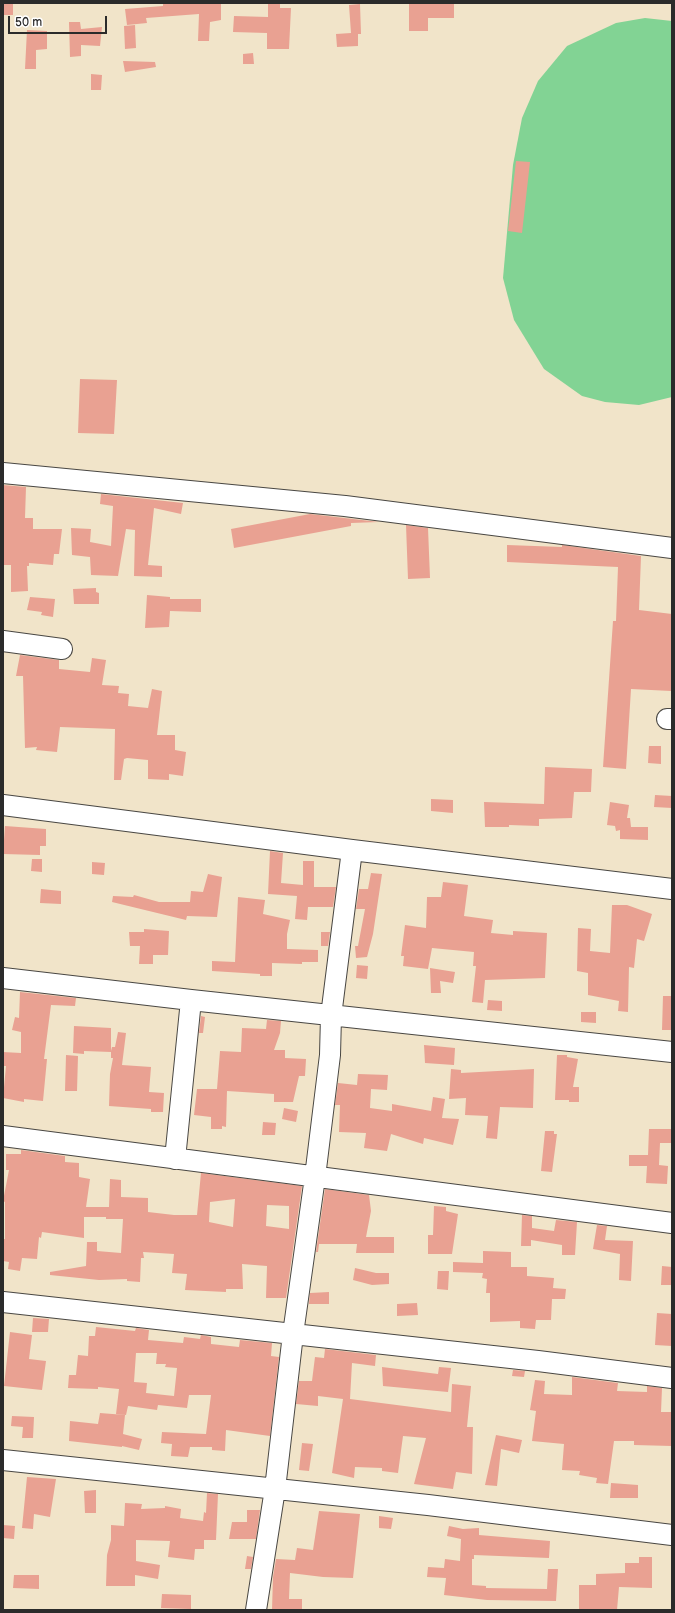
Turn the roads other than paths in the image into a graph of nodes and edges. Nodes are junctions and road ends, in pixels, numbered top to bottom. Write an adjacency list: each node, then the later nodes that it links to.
1 (3, 473): 2 (street)
2 (672, 548)
3 (3, 640): 4 (street)
4 (62, 649)
5 (3, 805): 6 (street)
6 (352, 850): 7 (street); 10 (street)
7 (672, 889)
8 (3, 978): 9 (street)
9 (191, 1000): 10 (street); 13 (street)
10 (331, 1016): 11 (street); 14 (street)
11 (672, 1052)
12 (3, 1136): 13 (street)
13 (175, 1159): 14 (street)
14 (316, 1177): 15 (street); 17 (street)
15 (672, 1223)
16 (3, 1302): 17 (street)
17 (293, 1334): 18 (street); 20 (street)
18 (672, 1378)
19 (3, 1460): 20 (street)
20 (275, 1489): 21 (street); 22 (street)
21 (672, 1535)
22 (256, 1610)

